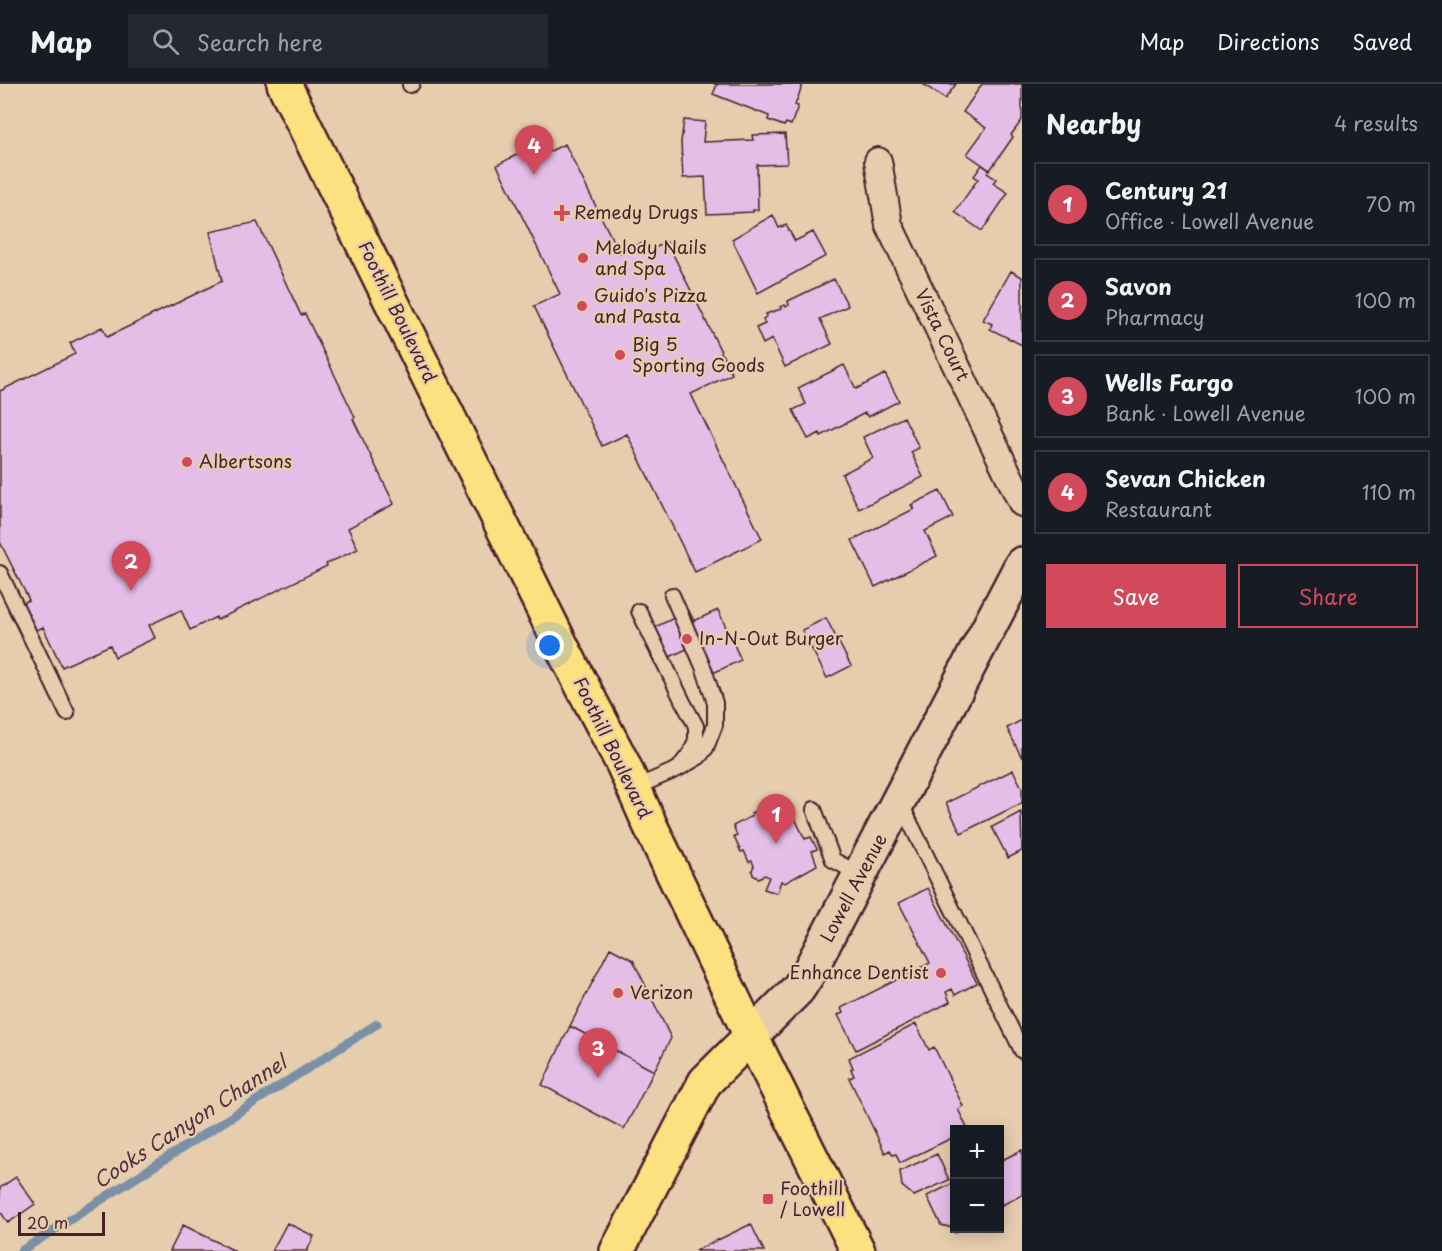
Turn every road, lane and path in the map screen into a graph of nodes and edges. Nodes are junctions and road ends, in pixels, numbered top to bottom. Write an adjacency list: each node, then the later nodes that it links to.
1 (284, 84): 10 (main road, Foothill Boulevard)
2 (878, 161): 3 (street, Vista Court)
3 (1022, 503)
4 (1022, 564): 11 (street, Lowell Avenue)
5 (0, 573): 8 (lane)
6 (672, 595): 9 (lane)
7 (639, 611): 9 (lane)
8 (67, 712)
9 (678, 769): 10 (lane)
10 (634, 788): 14 (main road, Foothill Boulevard)
11 (900, 801): 13 (street, Lowell Avenue); 15 (lane)
12 (814, 809): 13 (lane)
13 (861, 875): 14 (street, Lowell Avenue)
14 (751, 1036): 16 (main road, Lowell Avenue); 17 (main road, Foothill Boulevard)
15 (1022, 1051)
16 (617, 1251)
17 (858, 1251)

